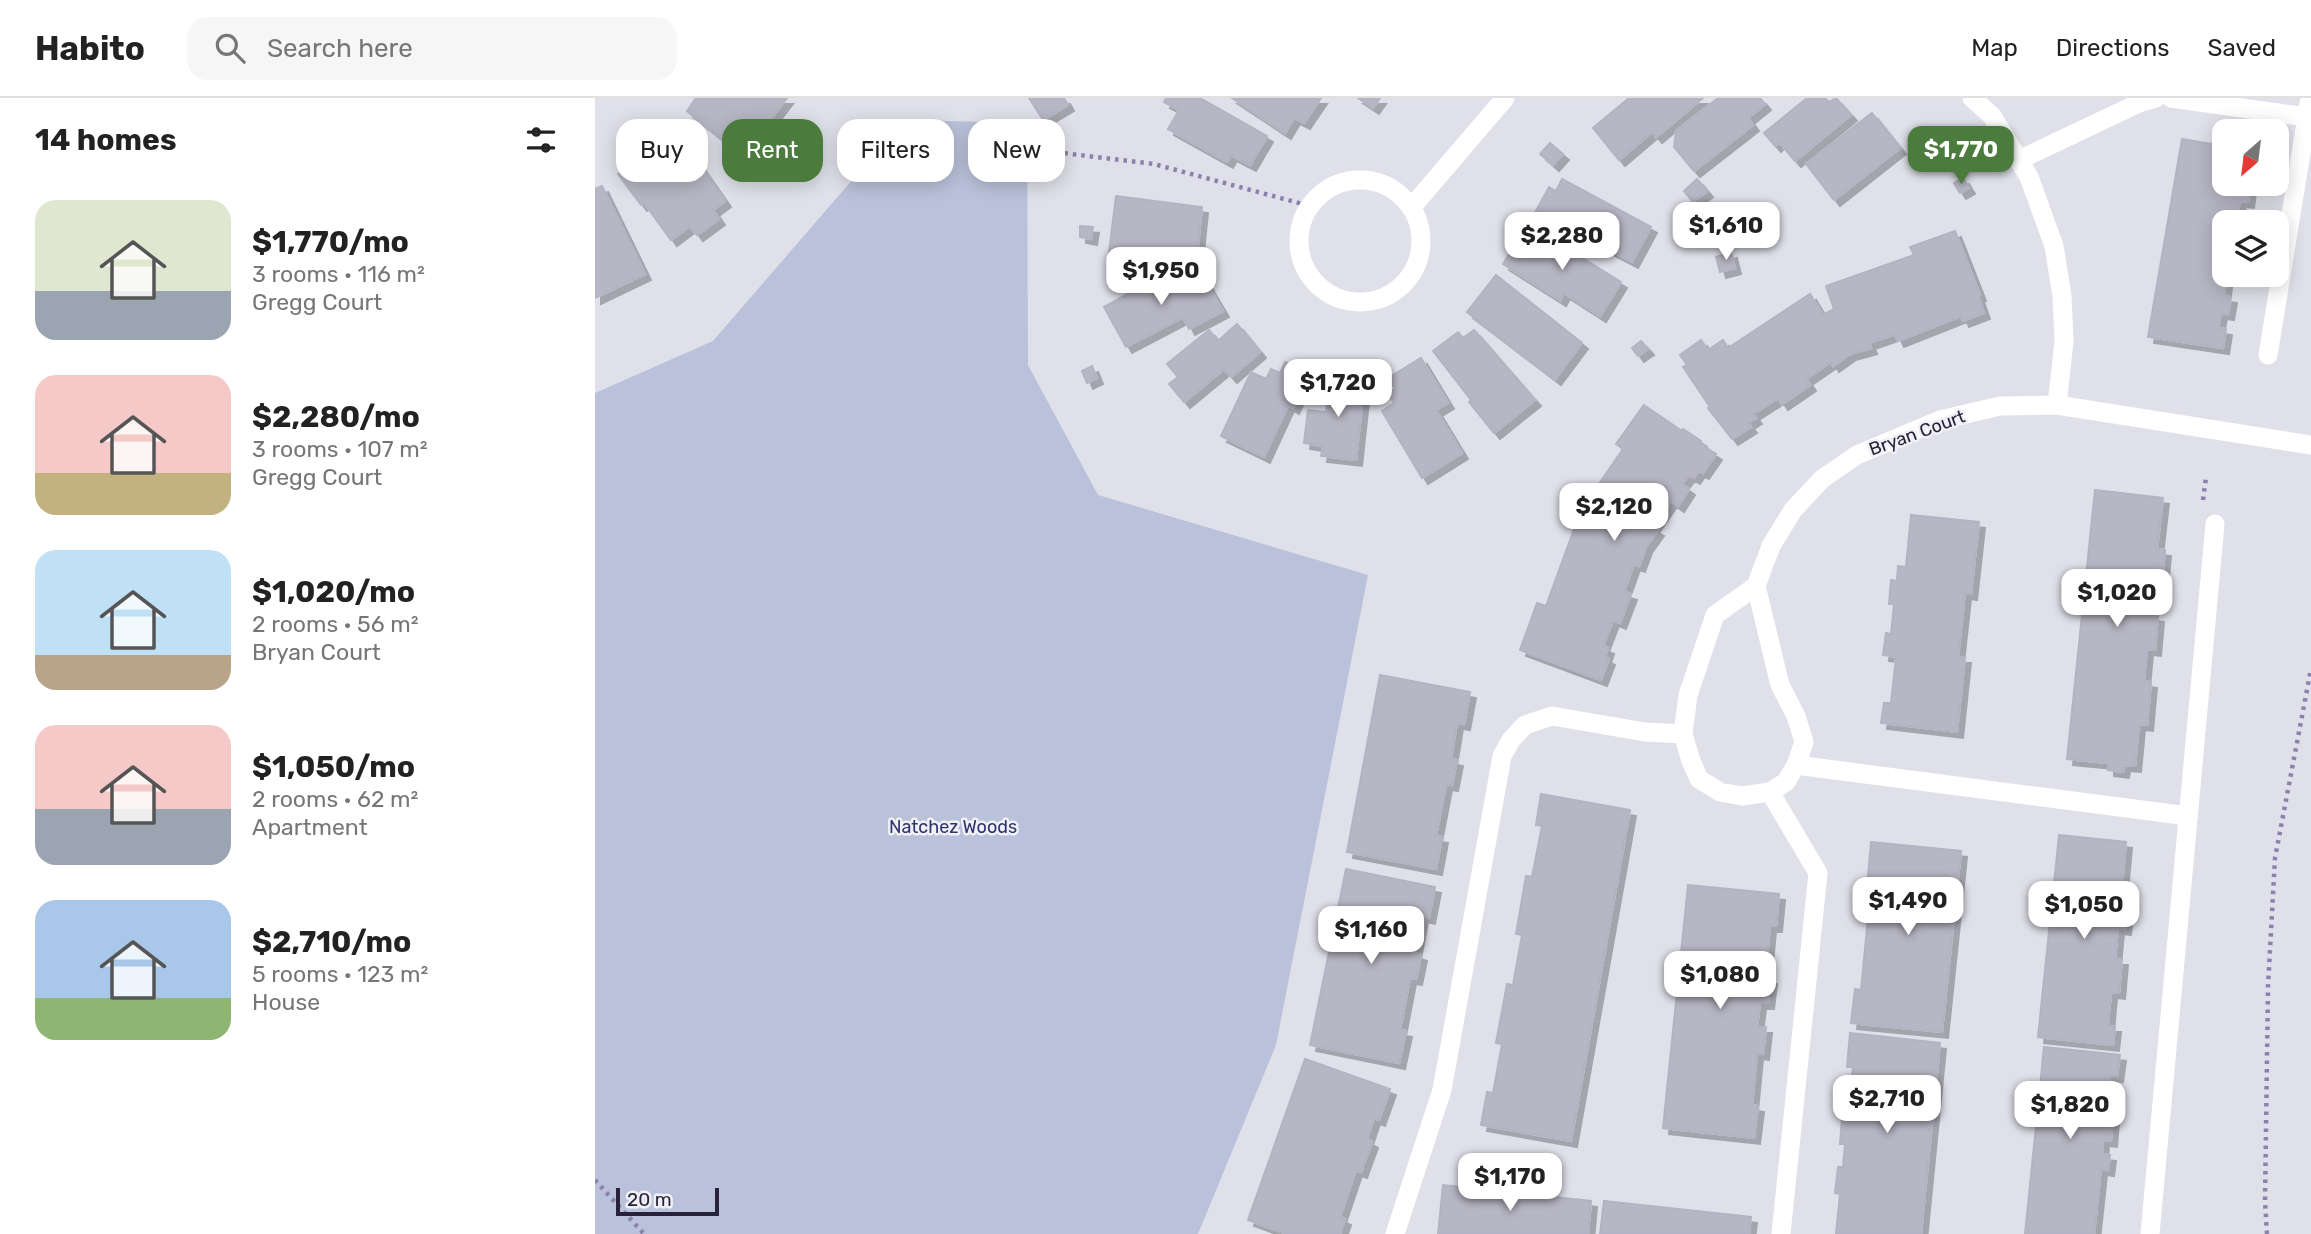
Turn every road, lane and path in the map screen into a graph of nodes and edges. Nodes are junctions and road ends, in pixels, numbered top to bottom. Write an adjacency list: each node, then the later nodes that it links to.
1 (1505, 98): 9 (street)
2 (1972, 98): 7 (street)
3 (2156, 98): 7 (street)
4 (2171, 98): 5 (street)
5 (2308, 108): 10 (street)
6 (1065, 154): 8 (path)
7 (2019, 160): 11 (street)
8 (1310, 206): 9 (street); 9 (street)
9 (1411, 208)
10 (2268, 355)
11 (2057, 405): 12 (street, Bryan Court); 16 (street, Bryan Court)
12 (2311, 445)
13 (2206, 477): 14 (path)
14 (2203, 501)
15 (2215, 524): 21 (street)
16 (1756, 586): 18 (street); 19 (street)
17 (2311, 669): 27 (path)
18 (1683, 734): 20 (street); 24 (street)
19 (1796, 765): 20 (street); 21 (street)
20 (1770, 792): 25 (street)
21 (2188, 816): 26 (street)
22 (595, 1180): 23 (path)
23 (644, 1234)
24 (1395, 1234)
25 (1781, 1234)
26 (2150, 1234)
27 (2267, 1234)

